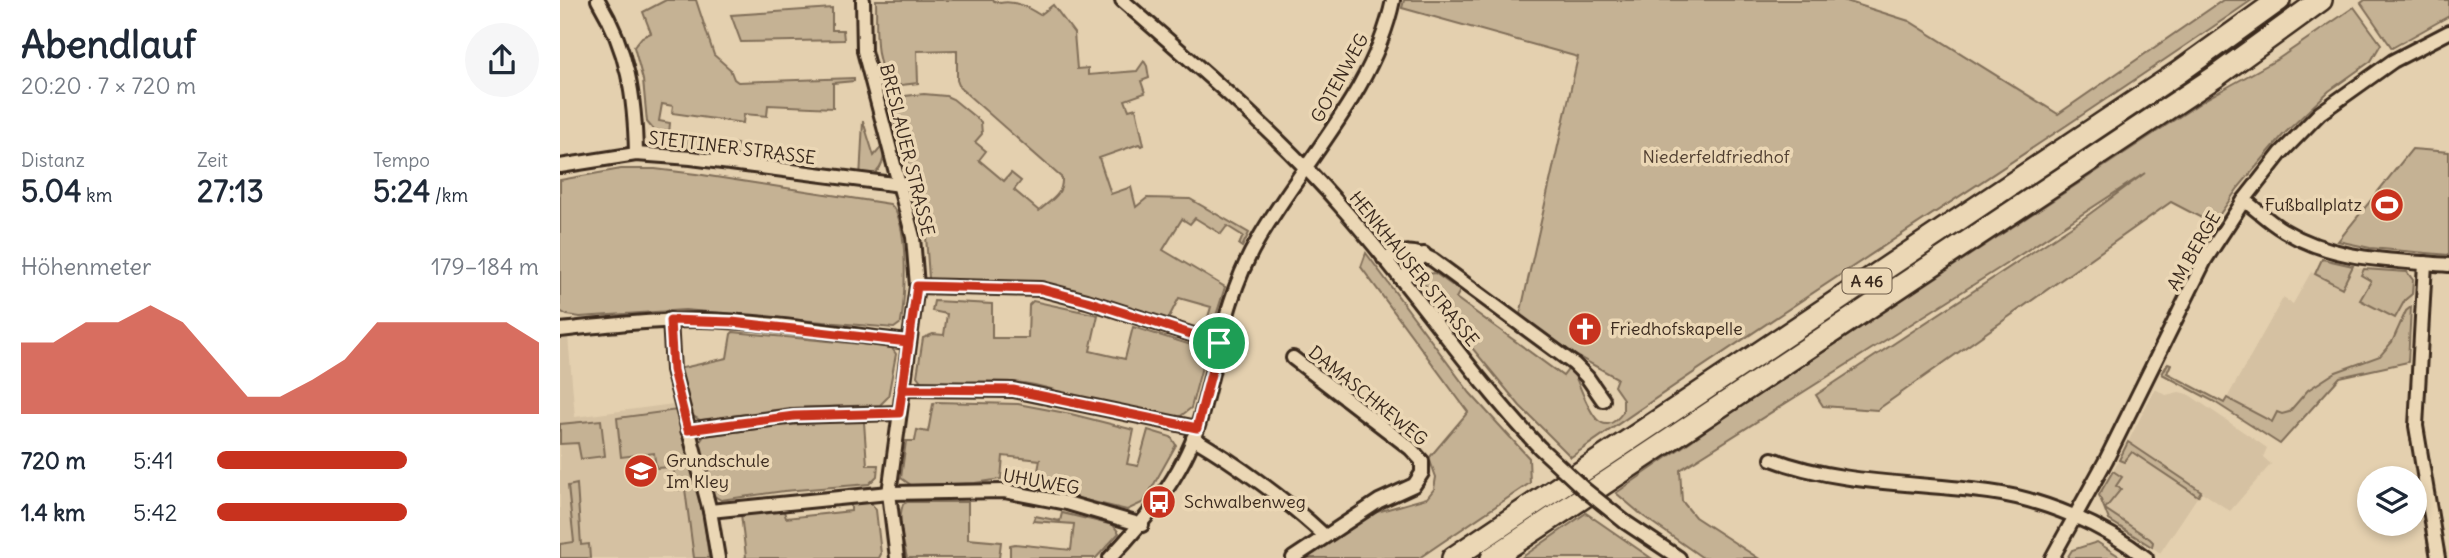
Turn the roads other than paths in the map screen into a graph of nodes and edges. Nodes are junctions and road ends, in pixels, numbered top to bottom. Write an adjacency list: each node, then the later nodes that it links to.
1 (598, 0): 8 (street)
2 (863, 0): 11 (street, BRESLAUER STRASSE)
3 (1122, 0): 10 (street, HENKHAUSER STRASSE)
4 (1393, 0): 10 (street, GOTENWEG)
5 (2279, 0): 39 (highway, A 46)
6 (2321, 0): 40 (highway, A 46)
7 (2449, 33): 12 (street, AM BERGE)
8 (636, 154): 9 (street, STETTINER STRASSE); 11 (street, STETTINER STRASSE)
9 (560, 166)
10 (1306, 167): 14 (street, HENKHAUSER STRASSE); 22 (street, GOTENWEG)
11 (901, 186): 18 (street, BRESLAUER STRASSE)
12 (2244, 200): 15 (street); 32 (street, AM BERGE)
13 (1424, 254): 14 (street); 17 (street); 25 (street)
14 (1384, 259): 17 (street, HENKHAUSER STRASSE)
15 (2425, 263): 16 (street); 44 (street)
16 (2449, 265)
17 (1401, 279): 41 (street, HENKHAUSER STRASSE, bridge)
18 (917, 286): 21 (street, BRESLAUER STRASSE); 22 (street)
19 (670, 320): 20 (street); 21 (street); 27 (street)
20 (560, 330)
21 (908, 342): 24 (street, BRESLAUER STRASSE)
22 (1219, 343): 28 (street, GOTENWEG)
23 (1293, 358): 34 (street, DAMASCHKEWEG)
24 (902, 389): 26 (street, BRESLAUER STRASSE); 28 (street)
25 (1602, 400)
26 (899, 413): 27 (street); 30 (street, BRESLAUER STRASSE)
27 (688, 430): 31 (street)
28 (1195, 433): 33 (street, GOTENWEG); 34 (street)
29 (1772, 459): 32 (street)
30 (889, 493): 31 (street, UHUWEG); 33 (street, UHUWEG); 36 (street, BRESLAUER STRASSE)
31 (710, 510): 35 (street)
32 (2075, 518): 42 (street, AM BERGE); 43 (street)
33 (1142, 525): 37 (street, GOTENWEG)
34 (1325, 536): 38 (street, DAMASCHKEWEG)
35 (718, 558)
36 (897, 558)
37 (1110, 558)
38 (1293, 558)
39 (1453, 558)
40 (1492, 558)
41 (1679, 558)
42 (2052, 558)
43 (2146, 558)
44 (2438, 558)

